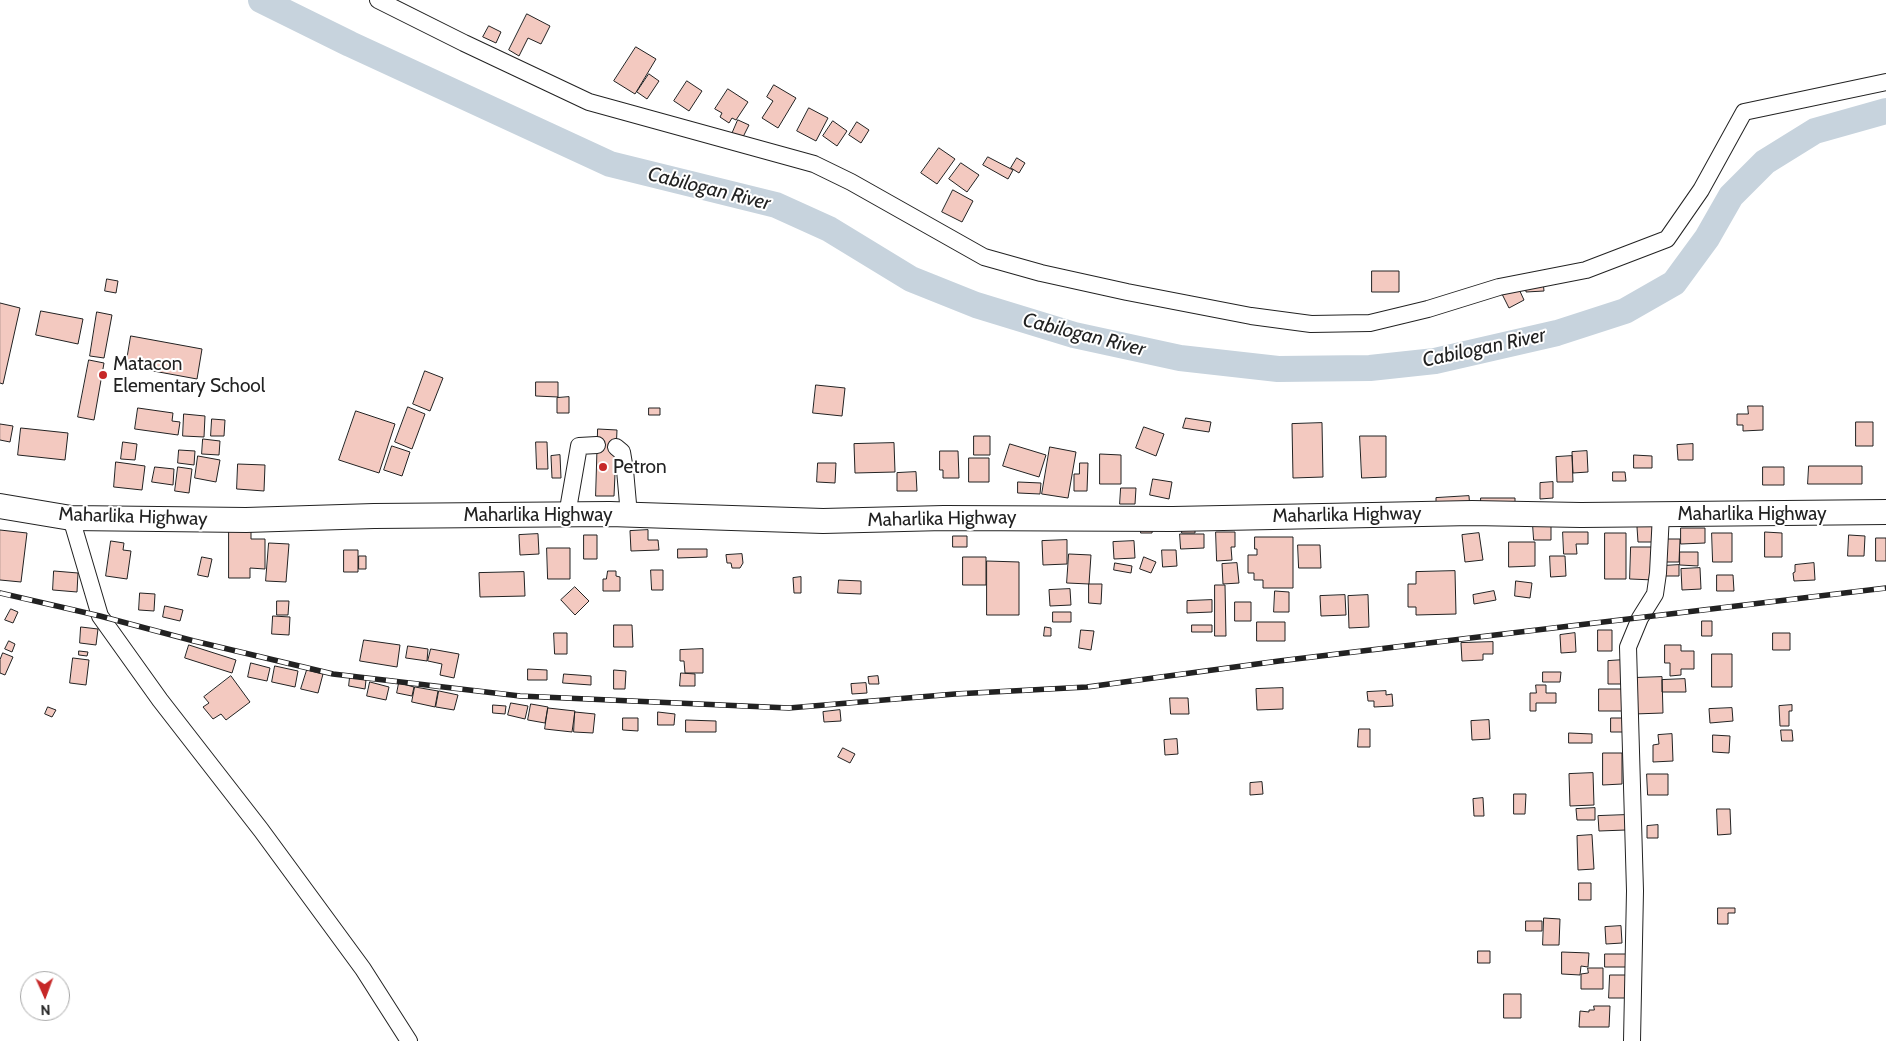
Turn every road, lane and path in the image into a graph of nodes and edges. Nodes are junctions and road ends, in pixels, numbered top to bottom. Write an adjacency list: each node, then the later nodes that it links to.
1 (378, 0): 2 (street)
2 (1886, 82)
3 (597, 445): 8 (street)
4 (616, 447): 9 (street)
5 (0, 506): 10 (highway, Maharlika Highway)
6 (1886, 512): 7 (highway, Maharlika Highway)
7 (1661, 514): 9 (highway, Maharlika Highway); 12 (street)
8 (567, 515): 9 (highway, Maharlika Highway); 10 (highway, Maharlika Highway)
9 (629, 515)
10 (71, 518): 11 (street)
11 (409, 1041)
12 (1632, 1041)

